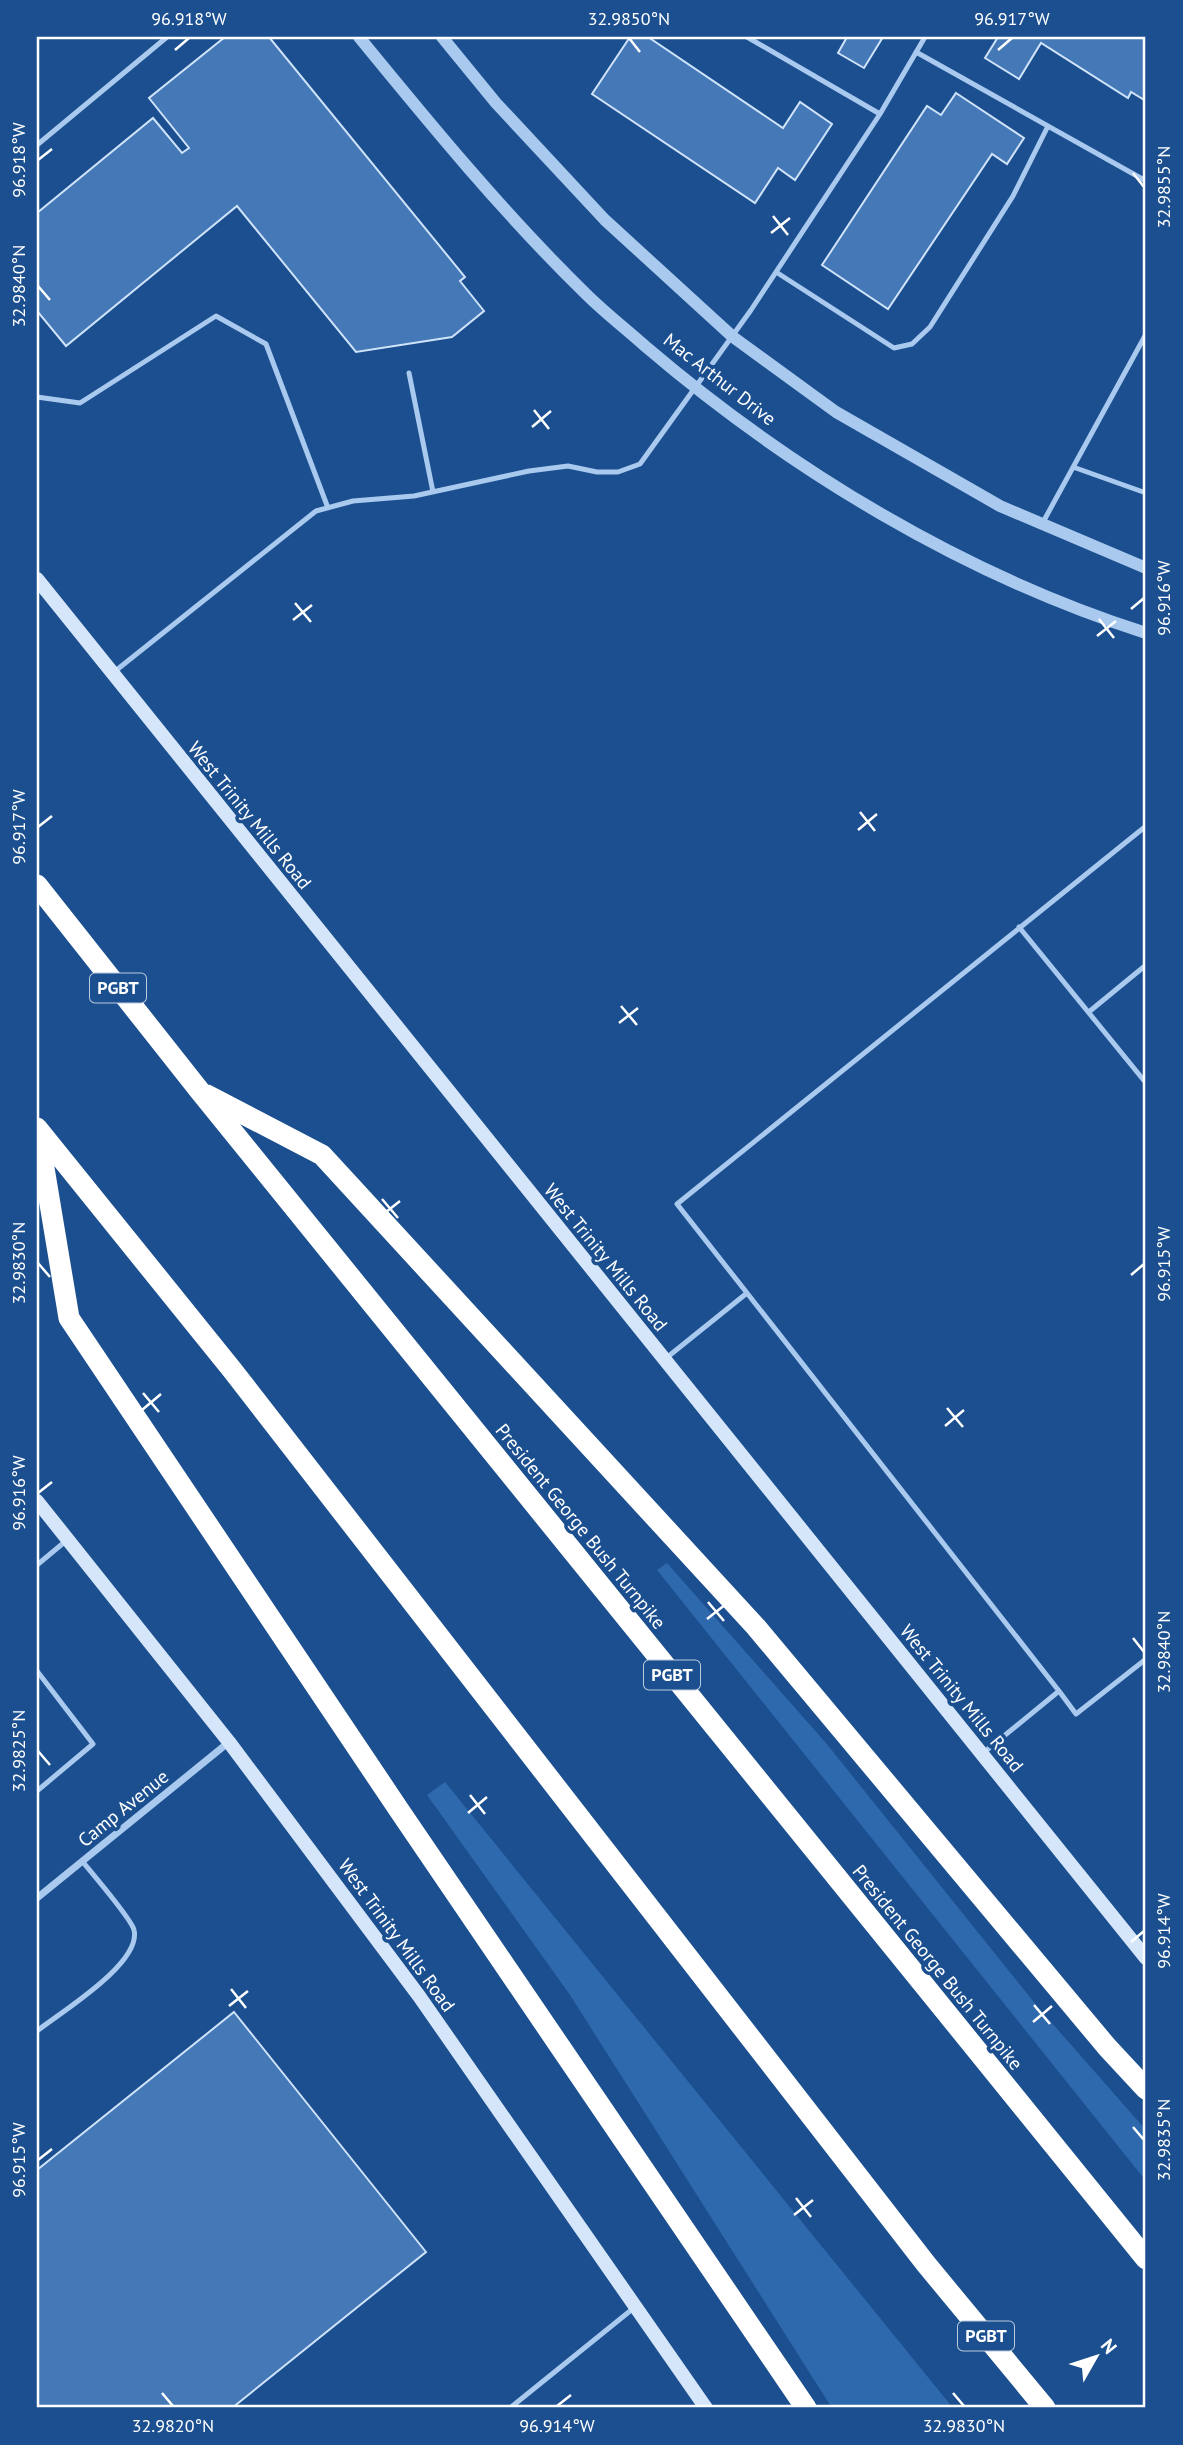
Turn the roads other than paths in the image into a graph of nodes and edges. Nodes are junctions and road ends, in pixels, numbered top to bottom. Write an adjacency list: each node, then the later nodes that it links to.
1 (167, 37): 9 (lane)
2 (359, 37): 15 (street, Mac Arthur Drive)
3 (442, 37): 13 (street)
4 (747, 37): 7 (lane)
5 (925, 37): 6 (lane)
6 (916, 52): 7 (lane); 8 (lane)
7 (880, 114): 11 (lane)
8 (1048, 126): 10 (lane); 11 (lane)
9 (37, 145)
10 (1146, 181)
11 (776, 272): 13 (lane)
12 (1146, 334): 17 (lane)
13 (733, 337): 15 (lane); 21 (street)
14 (409, 373): 18 (lane)
15 (695, 388): 18 (lane); 24 (street, Mac Arthur Drive)
16 (37, 397): 20 (lane)
17 (1073, 467): 19 (lane); 21 (lane)
18 (433, 492): 20 (lane)
19 (1146, 494)
20 (328, 508): 25 (lane)
21 (1041, 524): 22 (street)
22 (1146, 568)
23 (37, 579): 25 (main road, West Trinity Mills Road)
24 (1146, 633)
25 (111, 674): 35 (main road, West Trinity Mills Road)
26 (1146, 826): 28 (lane)
27 (37, 885): 32 (highway, President George Bush Turnpike / PGBT)
28 (1019, 927): 30 (lane); 34 (lane)
29 (1146, 965): 30 (lane)
30 (1090, 1011): 31 (lane)
31 (1146, 1083)
32 (198, 1090): 49 (highway); 50 (highway, President George Bush Turnpike / PGBT)
33 (37, 1129): 54 (highway); 55 (highway, PGBT)
34 (747, 1293): 35 (lane); 41 (lane)
35 (664, 1359): 43 (main road, West Trinity Mills Road)
36 (37, 1500): 37 (main road, West Trinity Mills Road)
37 (68, 1539): 38 (lane); 42 (main road, West Trinity Mills Road)
38 (37, 1565)
39 (1146, 1659): 41 (lane)
40 (37, 1671): 44 (lane)
41 (1059, 1691): 43 (lane)
42 (229, 1742): 45 (street, Camp Avenue); 51 (main road, West Trinity Mills Road)
43 (982, 1754): 47 (main road, West Trinity Mills Road)
44 (37, 1791)
45 (82, 1861): 46 (street, Camp Avenue); 48 (lane)
46 (37, 1898)
47 (1146, 1958)
48 (37, 2031)
49 (1146, 2089)
50 (1146, 2259)
51 (635, 2307): 52 (lane); 53 (main road, West Trinity Mills Road)
52 (510, 2408)
53 (706, 2408)
54 (806, 2408)
55 (1045, 2408)

